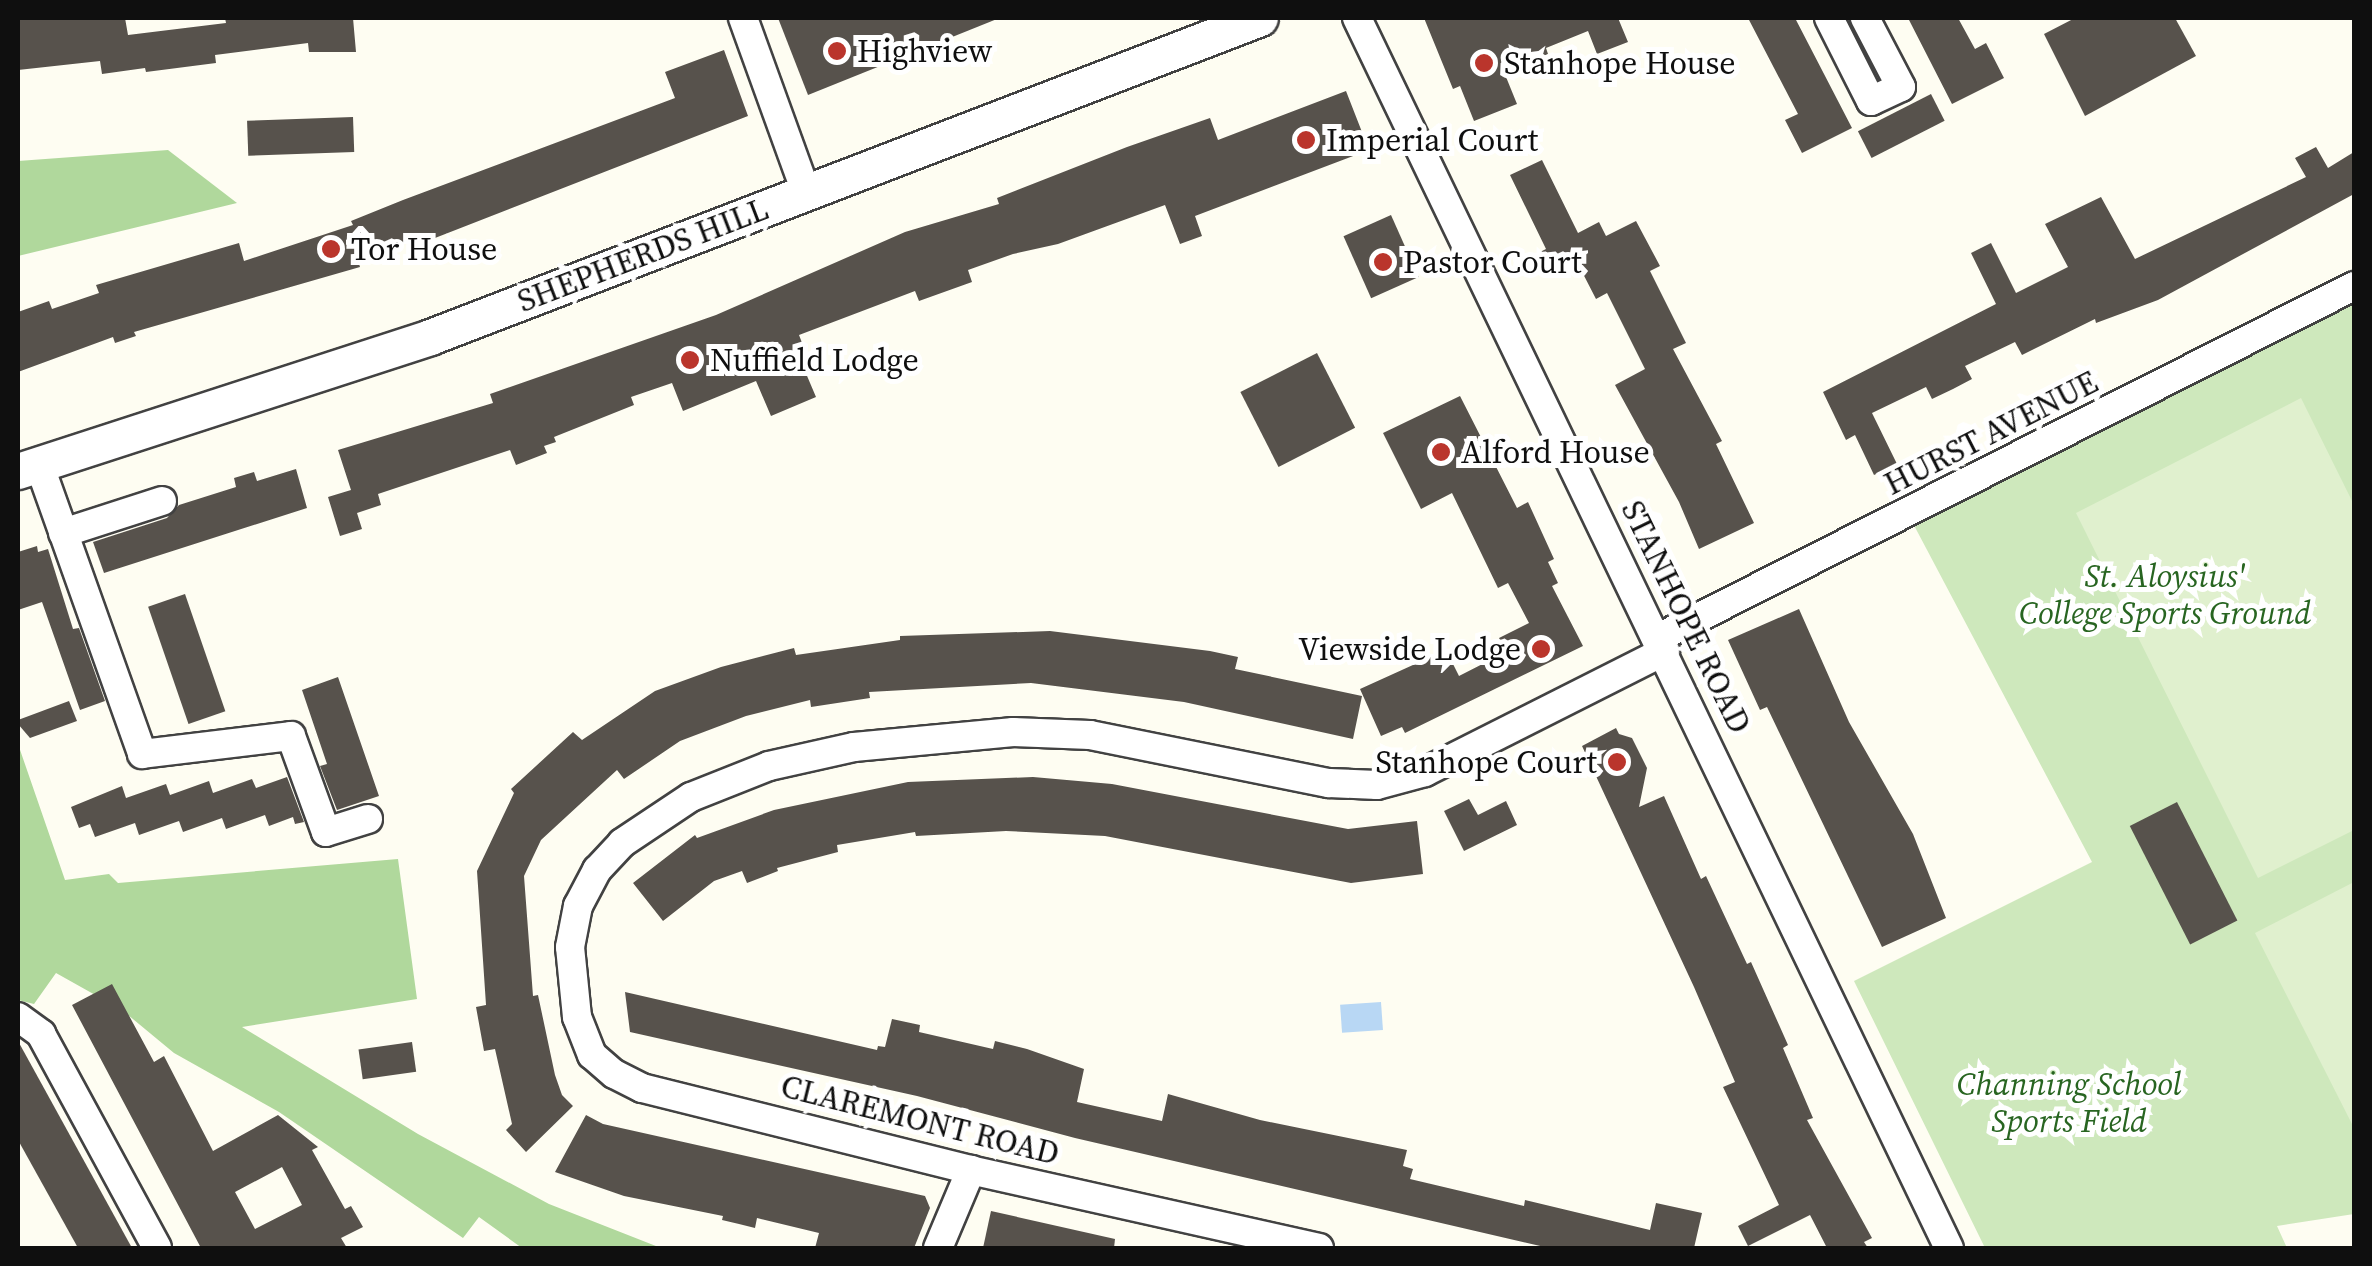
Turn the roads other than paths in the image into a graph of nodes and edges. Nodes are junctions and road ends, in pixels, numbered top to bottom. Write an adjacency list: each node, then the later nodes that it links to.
1 (743, 18): 6 (street)
2 (1260, 18): 6 (street, SHEPHERDS HILL)
3 (1356, 18): 11 (street, STANHOPE ROAD)
4 (1829, 18): 5 (street)
5 (1865, 18)
6 (806, 192): 8 (street, SHEPHERDS HILL)
7 (2354, 286): 11 (street, HURST AVENUE)
8 (28, 467): 10 (street)
9 (162, 501): 10 (street)
10 (64, 533): 12 (street)
11 (1661, 644): 13 (street, HURST AVENUE); 19 (street, STANHOPE ROAD)
12 (368, 819)
13 (572, 978): 15 (street, CLAREMONT ROAD)
14 (18, 1017): 16 (street)
15 (971, 1170): 17 (street); 18 (street, CLAREMONT ROAD)
16 (157, 1248)
17 (938, 1248)
18 (1320, 1248)
19 (1950, 1248)

